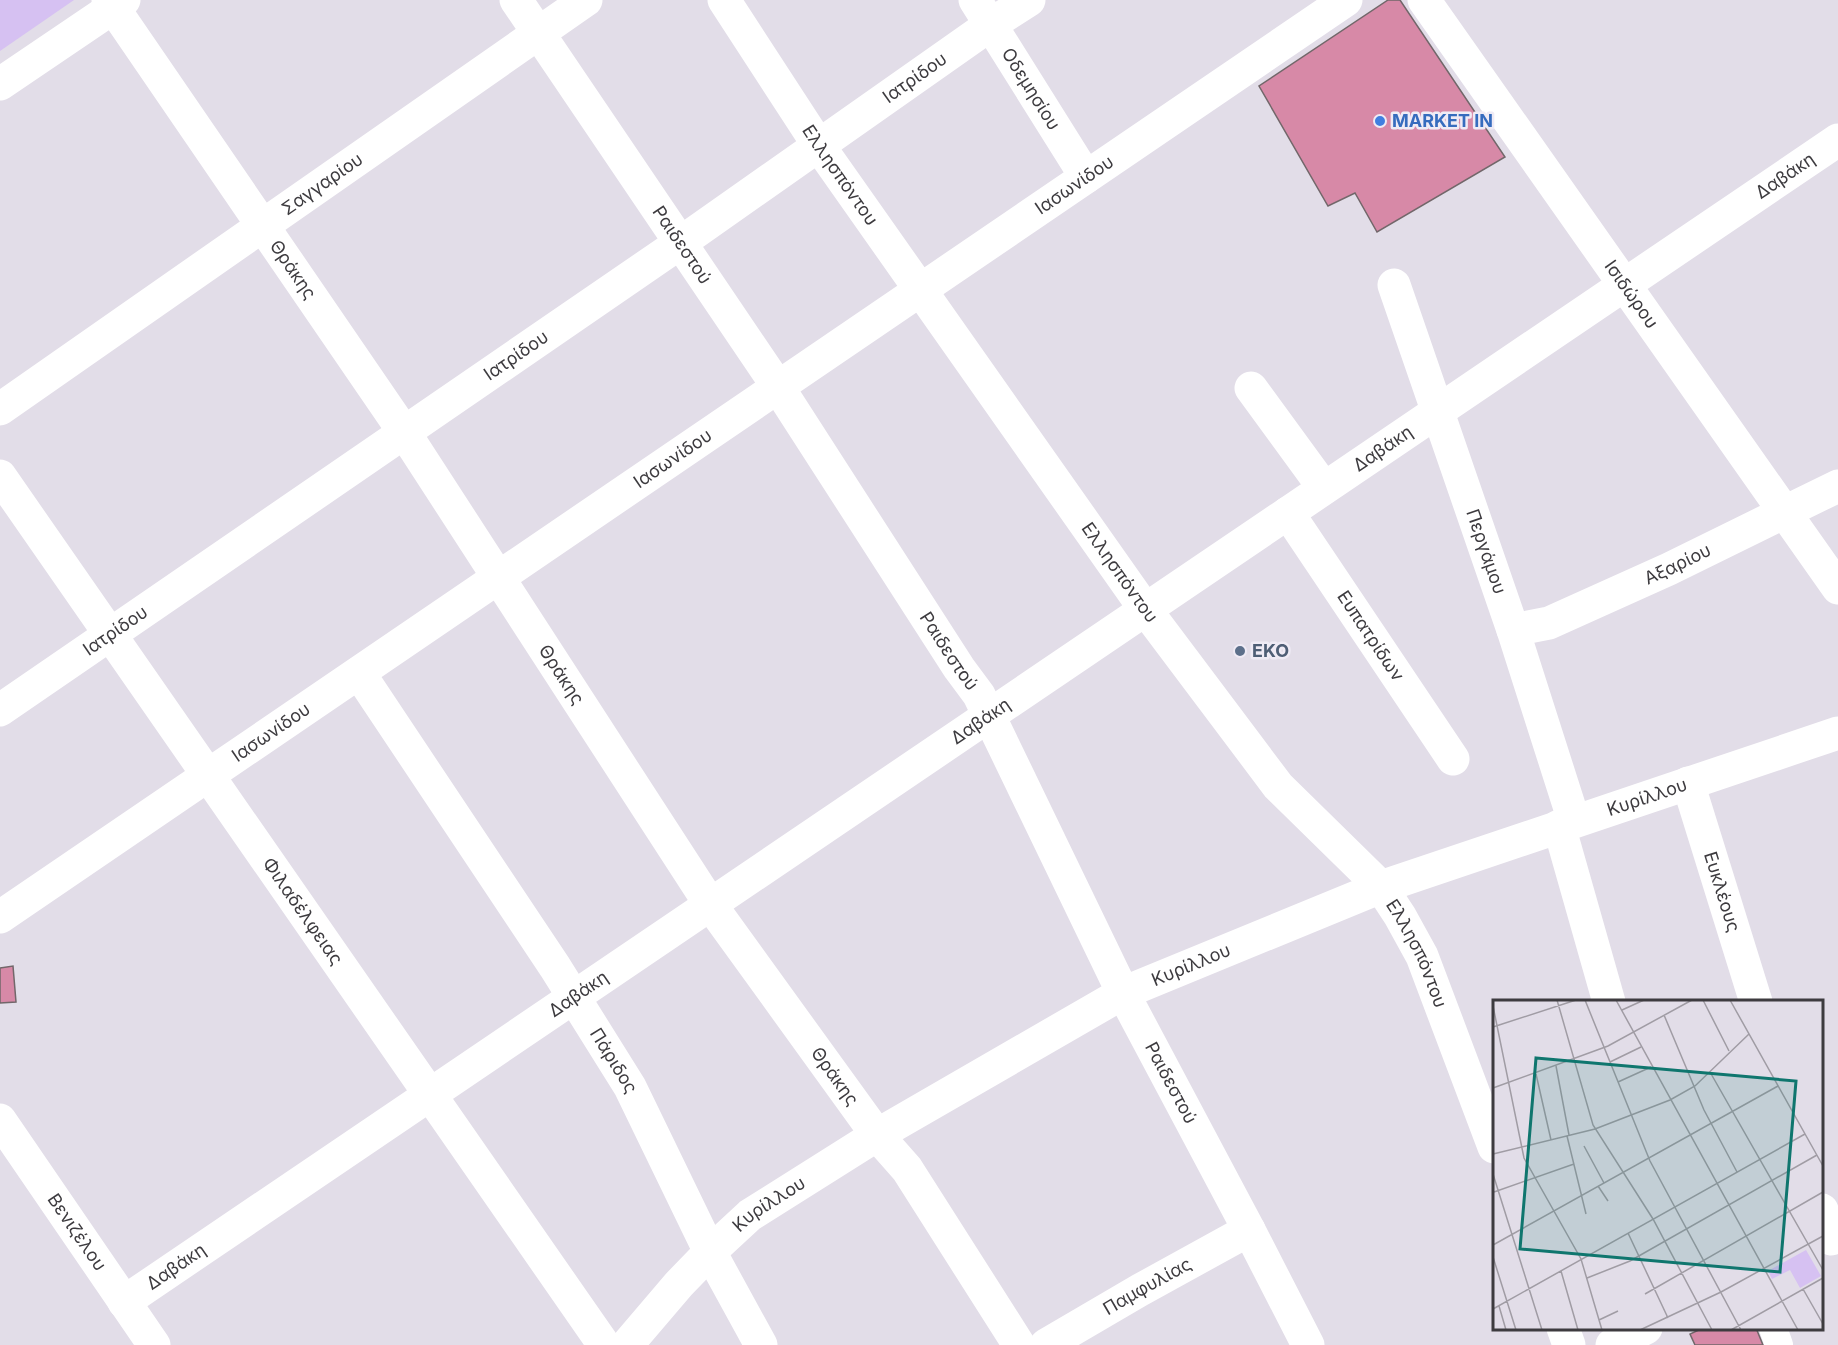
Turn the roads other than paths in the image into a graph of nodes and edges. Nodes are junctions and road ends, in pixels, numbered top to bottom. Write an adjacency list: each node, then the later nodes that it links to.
1 (516, 0): 9 (street, Ραιδεστού)
2 (586, 0): 9 (street, Σαγγαρίου)
3 (724, 0): 12 (street, Ελλησπόντου)
4 (1029, 0): 8 (street, Ιατρίδου)
5 (1346, 0): 13 (street, Ιασωνίδου)
6 (1424, 0): 16 (street, Ισιδώρου)
7 (115, 2): 10 (street); 14 (street, Θράκης)
8 (983, 13): 12 (street, Ιατρίδου); 13 (street, Οδεμησίου)
9 (538, 33): 14 (street, Σαγγαρίου); 15 (street, Ραιδεστού)
10 (0, 84)
11 (1838, 140): 16 (street, Δαβάκη)
12 (819, 146): 15 (street, Ιατρίδου); 18 (street, Ελλησπόντου)
13 (1086, 177): 18 (street, Ιασωνίδου)
14 (263, 226): 21 (street, Σαγγαρίου); 23 (street, Θράκης)
15 (680, 243): 19 (street, Ραιδεστού); 23 (street, Ιατρίδου)
16 (1625, 284): 22 (street, Δαβάκη); 27 (street, Ισιδώρου)
17 (1394, 285): 22 (street, Περγάμου)
18 (920, 290): 19 (street, Ιασωνίδου); 31 (street, Ελλησπόντου)
19 (778, 387): 29 (street, Ιασωνίδου); 36 (street, Ραιδεστού)
20 (1251, 388): 26 (street)
21 (0, 409)
22 (1438, 411): 26 (street, Δαβάκη); 32 (street, Περγάμου)
23 (404, 432): 29 (street, Θράκης); 33 (street, Ιατρίδου)
24 (0, 476): 33 (street, Φιλαδέλφειας)
25 (1838, 486): 27 (street, Αξαρίου)
26 (1324, 488): 28 (street, Δαβάκη)
27 (1784, 512): 30 (street, Ισιδώρου); 32 (street, Αξαρίου)
28 (1288, 513): 31 (street, Δαβάκη); 38 (street, Ευπατρίδων)
29 (498, 577): 34 (street, Ιασωνίδου); 43 (street, Θράκης)
30 (1838, 588)
31 (1145, 609): 36 (street, Δαβάκη); 42 (street, Ελλησπόντου)
32 (1513, 630): 41 (street, Περγάμου)
33 (110, 634): 35 (street, Ιατρίδου); 39 (street, Φιλαδέλφειας)
34 (359, 672): 39 (street, Ιασωνίδου); 46 (street, Πάριδος)
35 (0, 710)
36 (988, 716): 43 (street, Δαβάκη); 45 (street, Ραιδεστού)
37 (1838, 733): 40 (street, Κυρίλλου)
38 (1453, 759)
39 (208, 775): 44 (street, Ιασωνίδου); 49 (street, Φιλαδέλφειας)
40 (1688, 783): 41 (street, Κυρίλλου); 48 (street, Ευκλέους)
41 (1566, 824): 42 (street, Κυρίλλου); 47 (street, Περγάμου)
42 (1381, 887): 45 (street, Κυρίλλου); 52 (street, Ελλησπόντου)
43 (710, 904): 46 (street, Δαβάκη); 51 (street, Θράκης)
44 (0, 917)
45 (1123, 993): 51 (street, Κυρίλλου); 53 (street, Ραιδεστού)
46 (574, 997): 49 (street, Δαβάκη); 54 (street, Πάριδος)
47 (1609, 1000)
48 (1755, 1000)
49 (430, 1094): 55 (street, Δαβάκη); 60 (street, Φιλαδέλφειας)
50 (0, 1120): 55 (street, Βενιζέλου)
51 (877, 1135): 54 (street, Κυρίλλου); 63 (street, Θράκης)
52 (1493, 1144)
53 (1249, 1230): 64 (street, Παμφυλίας); 65 (street, Ραιδεστού)
54 (710, 1252): 61 (street, Κυρίλλου); 62 (street, Πάριδος)
55 (124, 1302): 59 (street, Βενιζέλου)
56 (1563, 1330): 66 (street)
57 (1644, 1330): 67 (street)
58 (1773, 1330): 68 (street)
59 (153, 1345)
60 (604, 1345)
61 (627, 1345)
62 (761, 1345)
63 (1019, 1345)
64 (1046, 1345)
65 (1308, 1345)
66 (1569, 1345)
67 (1612, 1345)
68 (1779, 1345)

